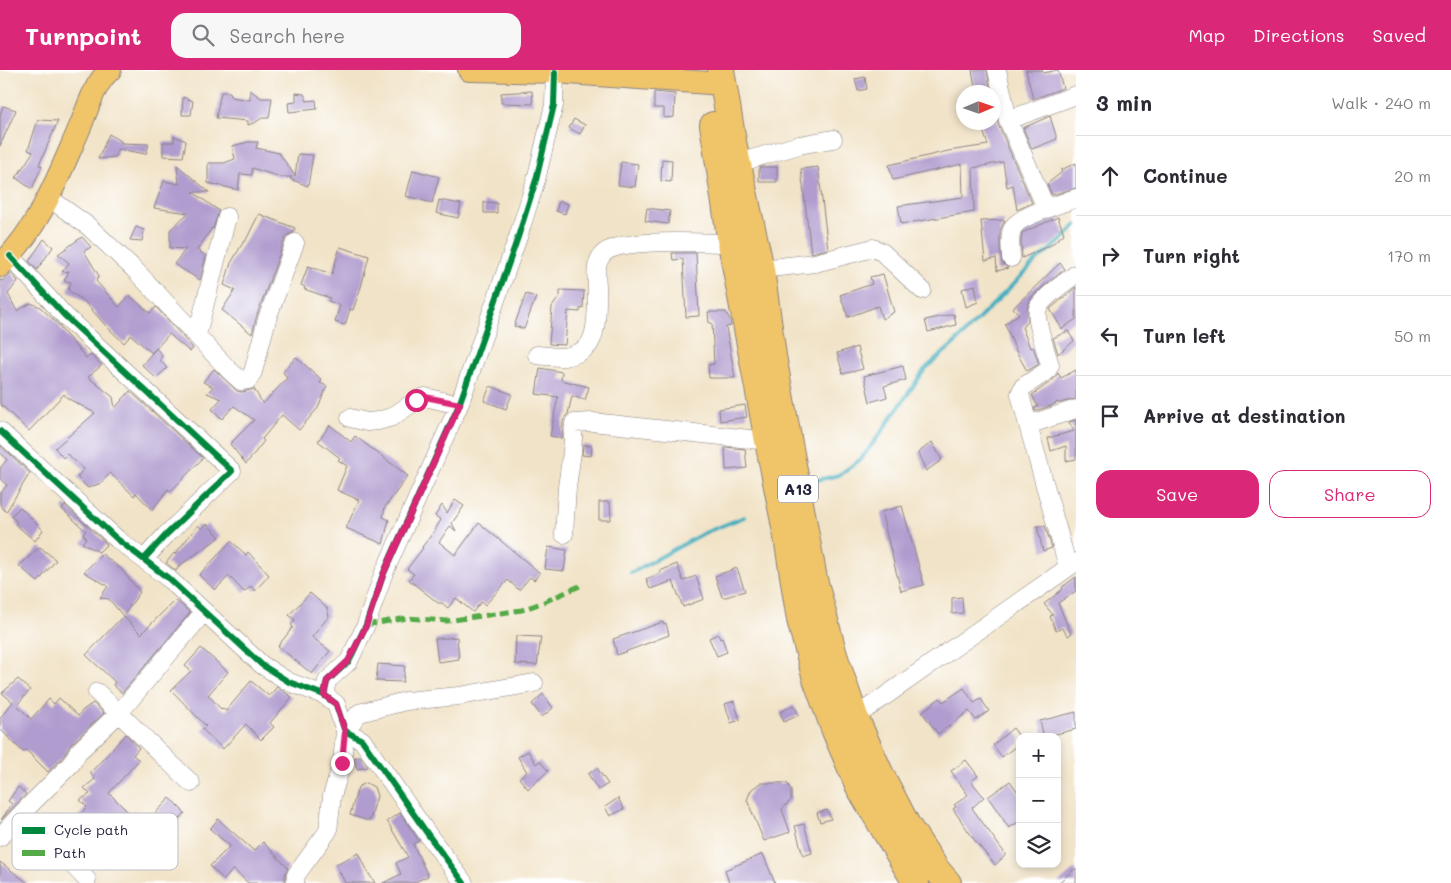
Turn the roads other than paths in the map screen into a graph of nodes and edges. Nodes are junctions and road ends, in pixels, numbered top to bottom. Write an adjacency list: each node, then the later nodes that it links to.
1 (110, 70): 10 (main road)
2 (469, 70): 4 (main road)
3 (997, 70): 7 (street)
4 (555, 72): 5 (main road); 23 (street)
5 (713, 77): 9 (highway, A13); 15 (highway, A13)
6 (1076, 95): 7 (street)
7 (1008, 120): 12 (street)
8 (833, 140): 9 (street)
9 (738, 163): 18 (highway, A13)
10 (49, 198): 17 (main road); 21 (street)
11 (1076, 198): 12 (street)
12 (1046, 208): 16 (street)
13 (227, 216): 21 (street)
14 (296, 243): 21 (street)
15 (731, 243): 22 (street); 28 (highway, A13)
16 (1012, 258)
17 (5, 261): 30 (street)
18 (761, 269): 20 (street); 37 (highway, A13)
19 (1076, 274): 26 (street)
20 (922, 290)
21 (197, 335)
22 (537, 355)
23 (460, 404): 25 (street); 35 (street)
24 (1076, 409): 26 (street)
25 (350, 418)
26 (1028, 425): 31 (street)
27 (0, 431): 30 (street)
28 (768, 441): 29 (street); 37 (highway, A13)
29 (564, 534)
30 (144, 559): 32 (street)
31 (1072, 564): 37 (street)
32 (204, 612): 35 (street); 36 (street)
33 (534, 683): 38 (street)
34 (97, 692): 36 (street)
35 (324, 695): 38 (street)
36 (119, 713): 39 (street); 40 (street)
37 (845, 724): 47 (highway, A13); 48 (highway, A13)
38 (345, 731): 45 (street); 46 (street)
39 (191, 783)
40 (23, 812)
41 (12, 824): 42 (street)
42 (0, 837)
43 (78, 870): 44 (street)
44 (87, 880)
45 (295, 883)
46 (464, 883)
47 (916, 883)
48 (948, 883)

